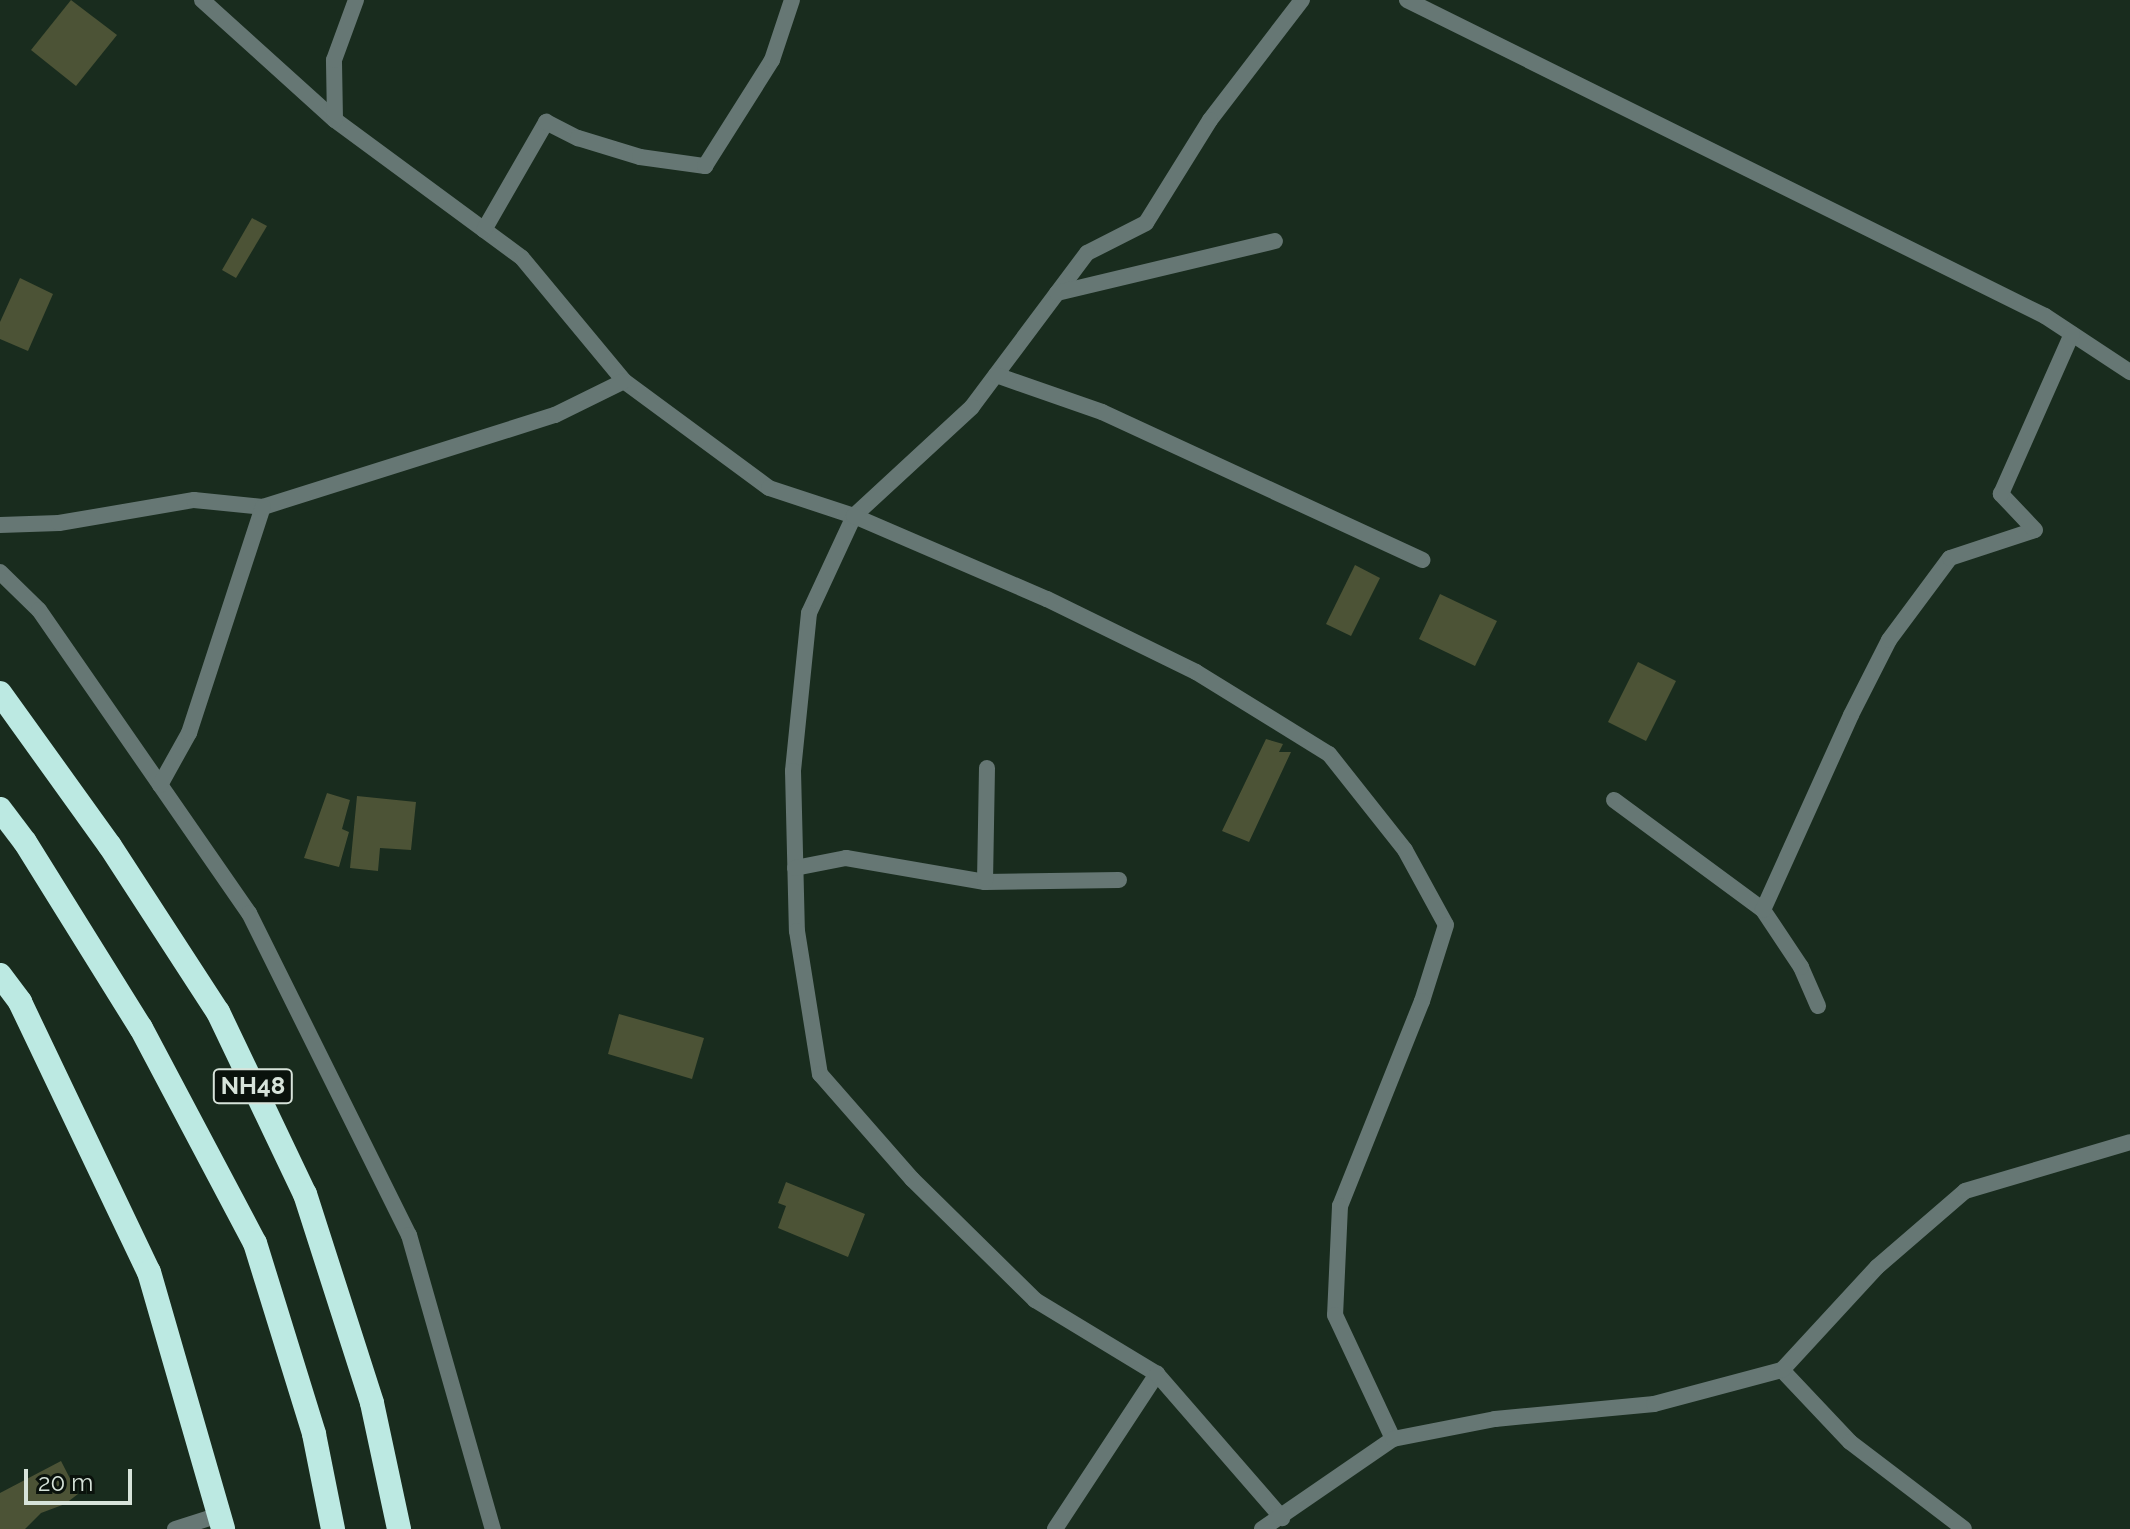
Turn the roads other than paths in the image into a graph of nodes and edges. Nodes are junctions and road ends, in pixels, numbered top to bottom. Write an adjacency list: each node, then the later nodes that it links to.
1 (202, 0): 6 (street)
2 (356, 0): 6 (street)
3 (792, 0): 7 (street)
4 (1302, 0): 9 (street)
5 (1407, 0): 10 (street)
6 (335, 120): 7 (street)
7 (484, 230): 13 (street)
8 (1275, 241): 9 (street)
9 (1057, 293): 12 (street)
10 (2072, 334): 11 (street); 27 (street)
11 (2130, 372)
12 (996, 375): 15 (street); 17 (street)
13 (624, 381): 14 (street); 15 (street)
14 (263, 507): 16 (street); 21 (street)
15 (854, 516): 24 (street); 33 (street)
16 (0, 525)
17 (1423, 560)
18 (0, 572): 21 (street)
19 (0, 693): 38 (highway, NH48)
20 (987, 768): 26 (street)
21 (160, 785): 39 (street)
22 (1614, 800): 27 (street)
23 (0, 809): 37 (highway, NH48)
24 (795, 868): 26 (street); 32 (street)
25 (1119, 880): 26 (street)
26 (985, 882)
27 (1763, 910): 29 (street)
28 (0, 975): 35 (highway)
29 (1818, 1006)
30 (2130, 1142): 31 (street)
31 (1782, 1370): 33 (street); 42 (street)
32 (1157, 1374): 34 (street); 40 (street)
33 (1393, 1439): 34 (street)
34 (1282, 1518): 41 (street)
35 (221, 1522): 36 (street)
36 (175, 1529)
37 (333, 1529)
38 (399, 1529)
39 (493, 1529)
40 (1055, 1529)
41 (1262, 1529)
42 (1964, 1529)

